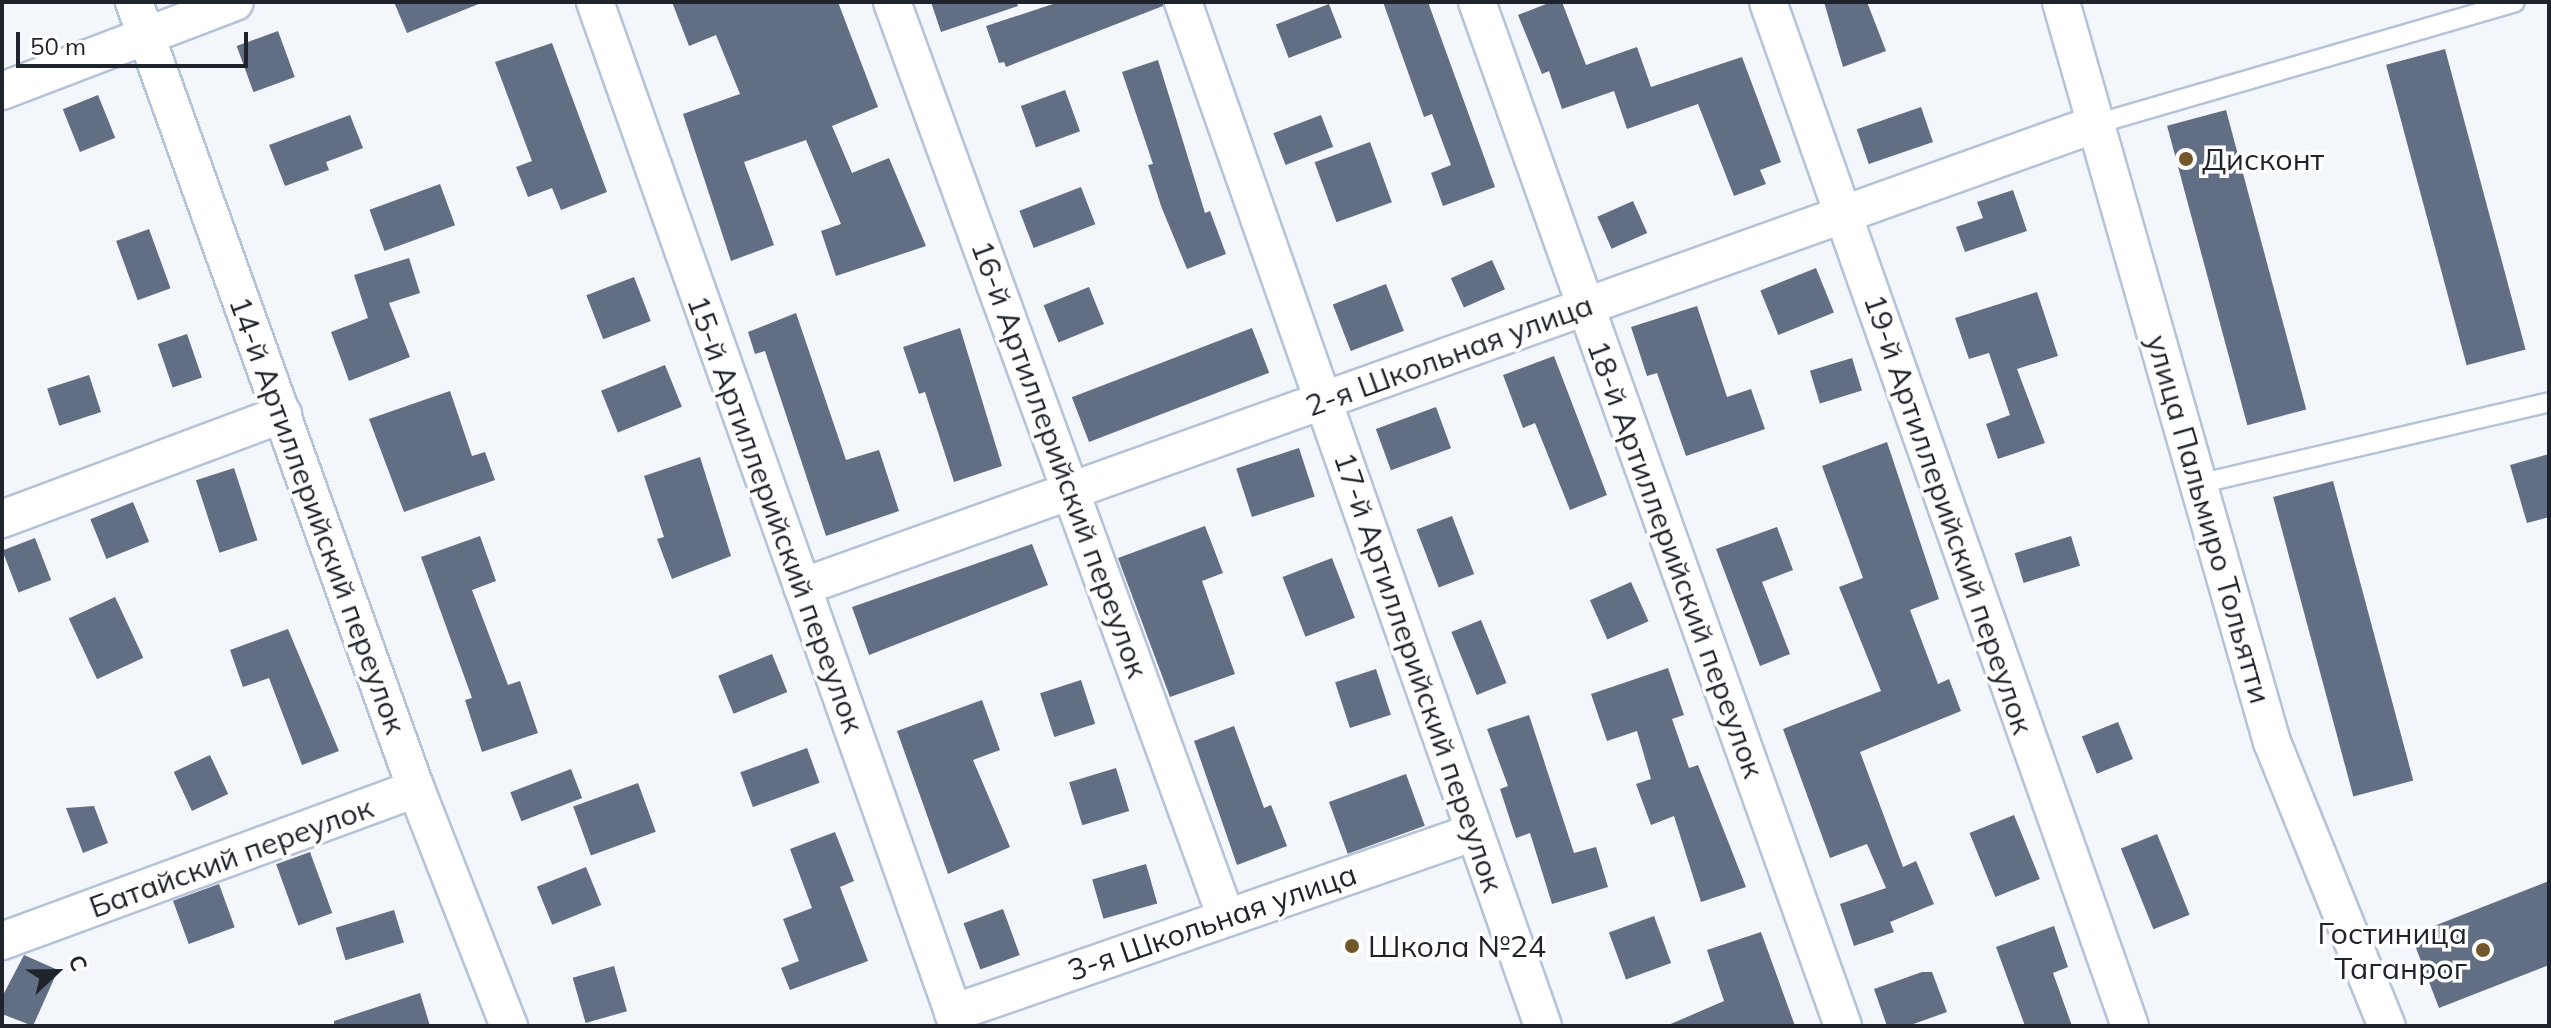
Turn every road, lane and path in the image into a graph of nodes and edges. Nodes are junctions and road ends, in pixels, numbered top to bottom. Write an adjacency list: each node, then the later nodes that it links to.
1 (235, 2): 9 (street)
2 (595, 2): 20 (street, 15-й Артиллерийский переулок)
3 (892, 2): 18 (street, 16-й Артиллерийский переулок)
4 (1183, 2): 14 (street, 17-й Артиллерийский переулок)
5 (1477, 2): 13 (street, 18-й Артиллерийский переулок)
6 (1768, 2): 12 (street, 19-й Артиллерийский переулок)
7 (2061, 2): 11 (street, улица Пальмиро Тольятти)
8 (2515, 2): 11 (lane)
9 (140, 18): 10 (street); 16 (street, 14-й Артиллерийский переулок)
10 (2, 91)
11 (2096, 124): 12 (street, 2-я Школьная улица); 17 (street, улица Пальмиро Тольятти)
12 (1843, 214): 13 (street, 2-я Школьная улица); 29 (street, 19-й Артиллерийский переулок)
13 (1586, 306): 14 (street, 2-я Школьная улица); 28 (street, 18-й Артиллерийский переулок)
14 (1326, 399): 18 (street, 2-я Школьная улица); 22 (street, 17-й Артиллерийский переулок)
15 (2549, 402): 17 (lane)
16 (283, 414): 19 (street); 21 (street, 14-й Артиллерийский переулок)
17 (2198, 484): 30 (street, улица Пальмиро Тольятти)
18 (1072, 490): 20 (street, 2-я Школьная улица); 23 (street, 16-й Артиллерийский переулок)
19 (2, 519)
20 (802, 587): 25 (street, 15-й Артиллерийский переулок)
21 (416, 789): 24 (street, Батайский переулок); 26 (street, 14-й Артиллерийский переулок)
22 (1472, 833): 23 (street, 3-я Школьная улица); 27 (street, 17-й Артиллерийский переулок)
23 (1226, 917): 25 (street, 3-я Школьная улица)
24 (2, 941)
25 (955, 1020)
26 (509, 1026)
27 (1543, 1026)
28 (1843, 1026)
29 (2130, 1026)
30 (2387, 1026)

